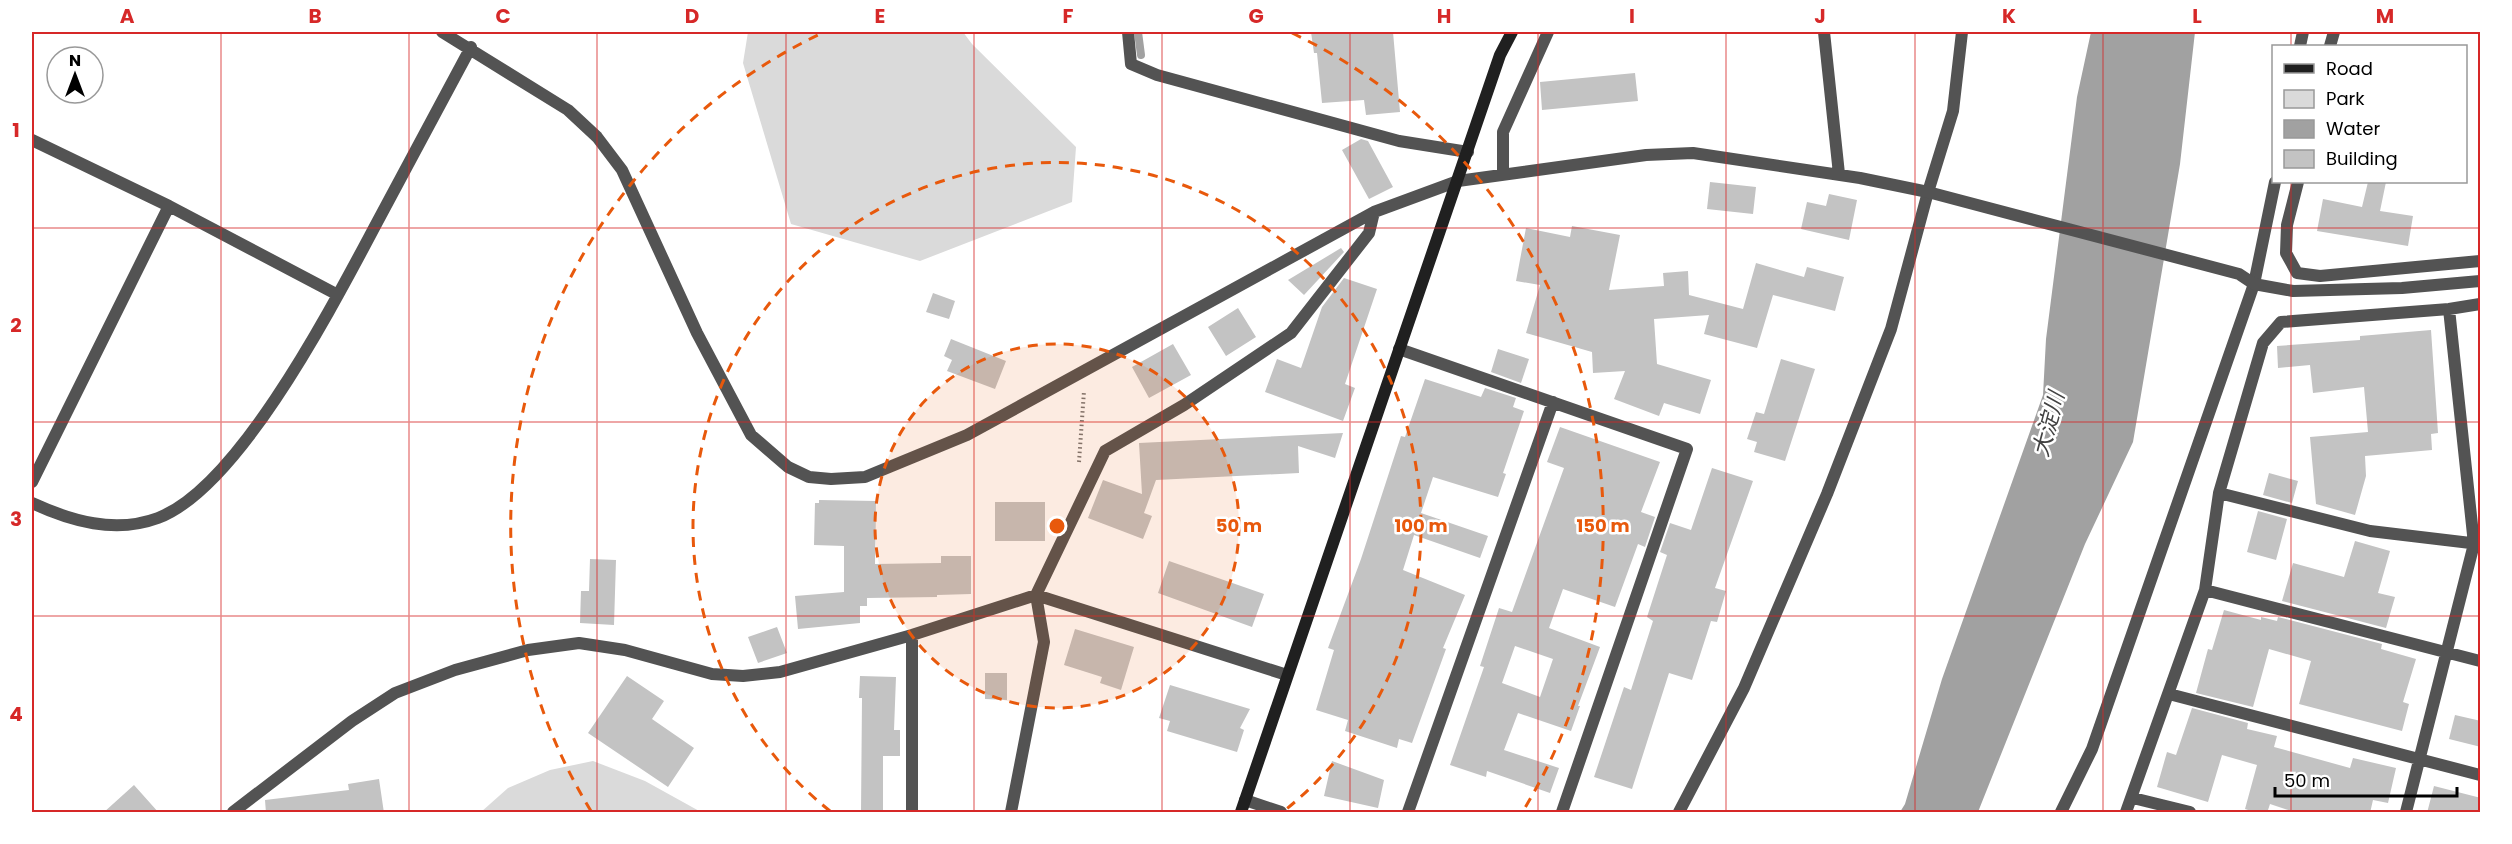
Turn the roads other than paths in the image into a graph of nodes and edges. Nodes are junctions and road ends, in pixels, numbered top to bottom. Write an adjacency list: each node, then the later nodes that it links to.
1 (442, 32): 7 (street)
2 (1128, 32): 9 (street)
3 (1512, 32): 9 (street)
4 (1548, 32): 10 (street)
5 (1824, 32): 11 (street)
6 (1962, 32): 15 (street)
7 (471, 47): 17 (street); 21 (street)
8 (32, 140): 16 (street)
9 (1468, 152): 12 (street)
10 (1503, 174): 11 (street); 12 (street)
11 (1839, 174): 15 (street)
12 (1458, 181): 17 (street); 24 (street)
13 (2275, 183): 20 (street)
14 (2298, 183): 18 (street)
15 (1928, 192): 20 (street); 48 (street)
16 (168, 206): 21 (street); 26 (street)
17 (1374, 212): 31 (street)
18 (2481, 261)
19 (2481, 281): 20 (street)
20 (2254, 284): 49 (street)
21 (338, 295): 28 (street)
22 (2481, 304): 23 (street)
23 (2449, 309): 27 (street); 29 (street)
24 (1399, 349): 25 (street); 35 (street)
25 (1553, 402): 46 (street); 47 (street)
26 (32, 482)
27 (2219, 493): 29 (street); 30 (street)
28 (32, 503)
29 (2477, 544): 33 (street)
30 (2205, 590): 33 (street); 36 (street)
31 (1036, 595): 32 (street); 35 (street); 43 (street)
32 (912, 635): 41 (street); 42 (street)
33 (2446, 652): 34 (street); 37 (street)
34 (2481, 661)
35 (1287, 675): 40 (street)
36 (2169, 694): 37 (street); 39 (street)
37 (2418, 758): 38 (street); 52 (street)
38 (2481, 775)
39 (2133, 798): 50 (street); 51 (street)
40 (1245, 800): 44 (street); 45 (street)
41 (233, 813)
42 (912, 813)
43 (1011, 813)
44 (1240, 813)
45 (1281, 813)
46 (1408, 813)
47 (1562, 813)
48 (1679, 813)
49 (2061, 813)
50 (2126, 813)
51 (2190, 813)
52 (2406, 813)

